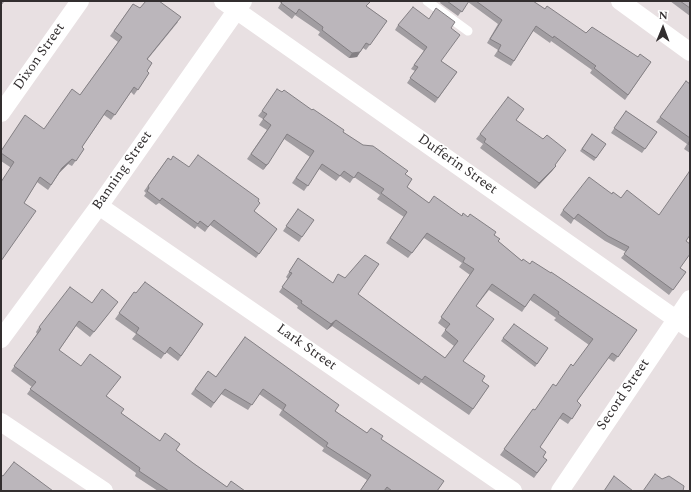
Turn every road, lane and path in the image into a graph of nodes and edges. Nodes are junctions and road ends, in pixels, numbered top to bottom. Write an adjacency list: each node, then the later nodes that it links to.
1 (80, 1): 7 (street, Dixon Street)
2 (428, 1): 5 (lane)
3 (620, 1): 6 (street)
4 (234, 4): 8 (street, Banning Street); 10 (street, Dufferin Street)
5 (468, 31)
6 (690, 52)
7 (1, 113)
8 (99, 206): 12 (street, Banning Street); 15 (street, Lark Street)
9 (690, 299): 10 (street, Secord Street)
10 (675, 319): 11 (street, Dufferin Street); 16 (street, Secord Street)
11 (690, 329)
12 (1, 339)
13 (1, 422): 14 (street)
14 (104, 491)
15 (513, 491)
16 (560, 491)

